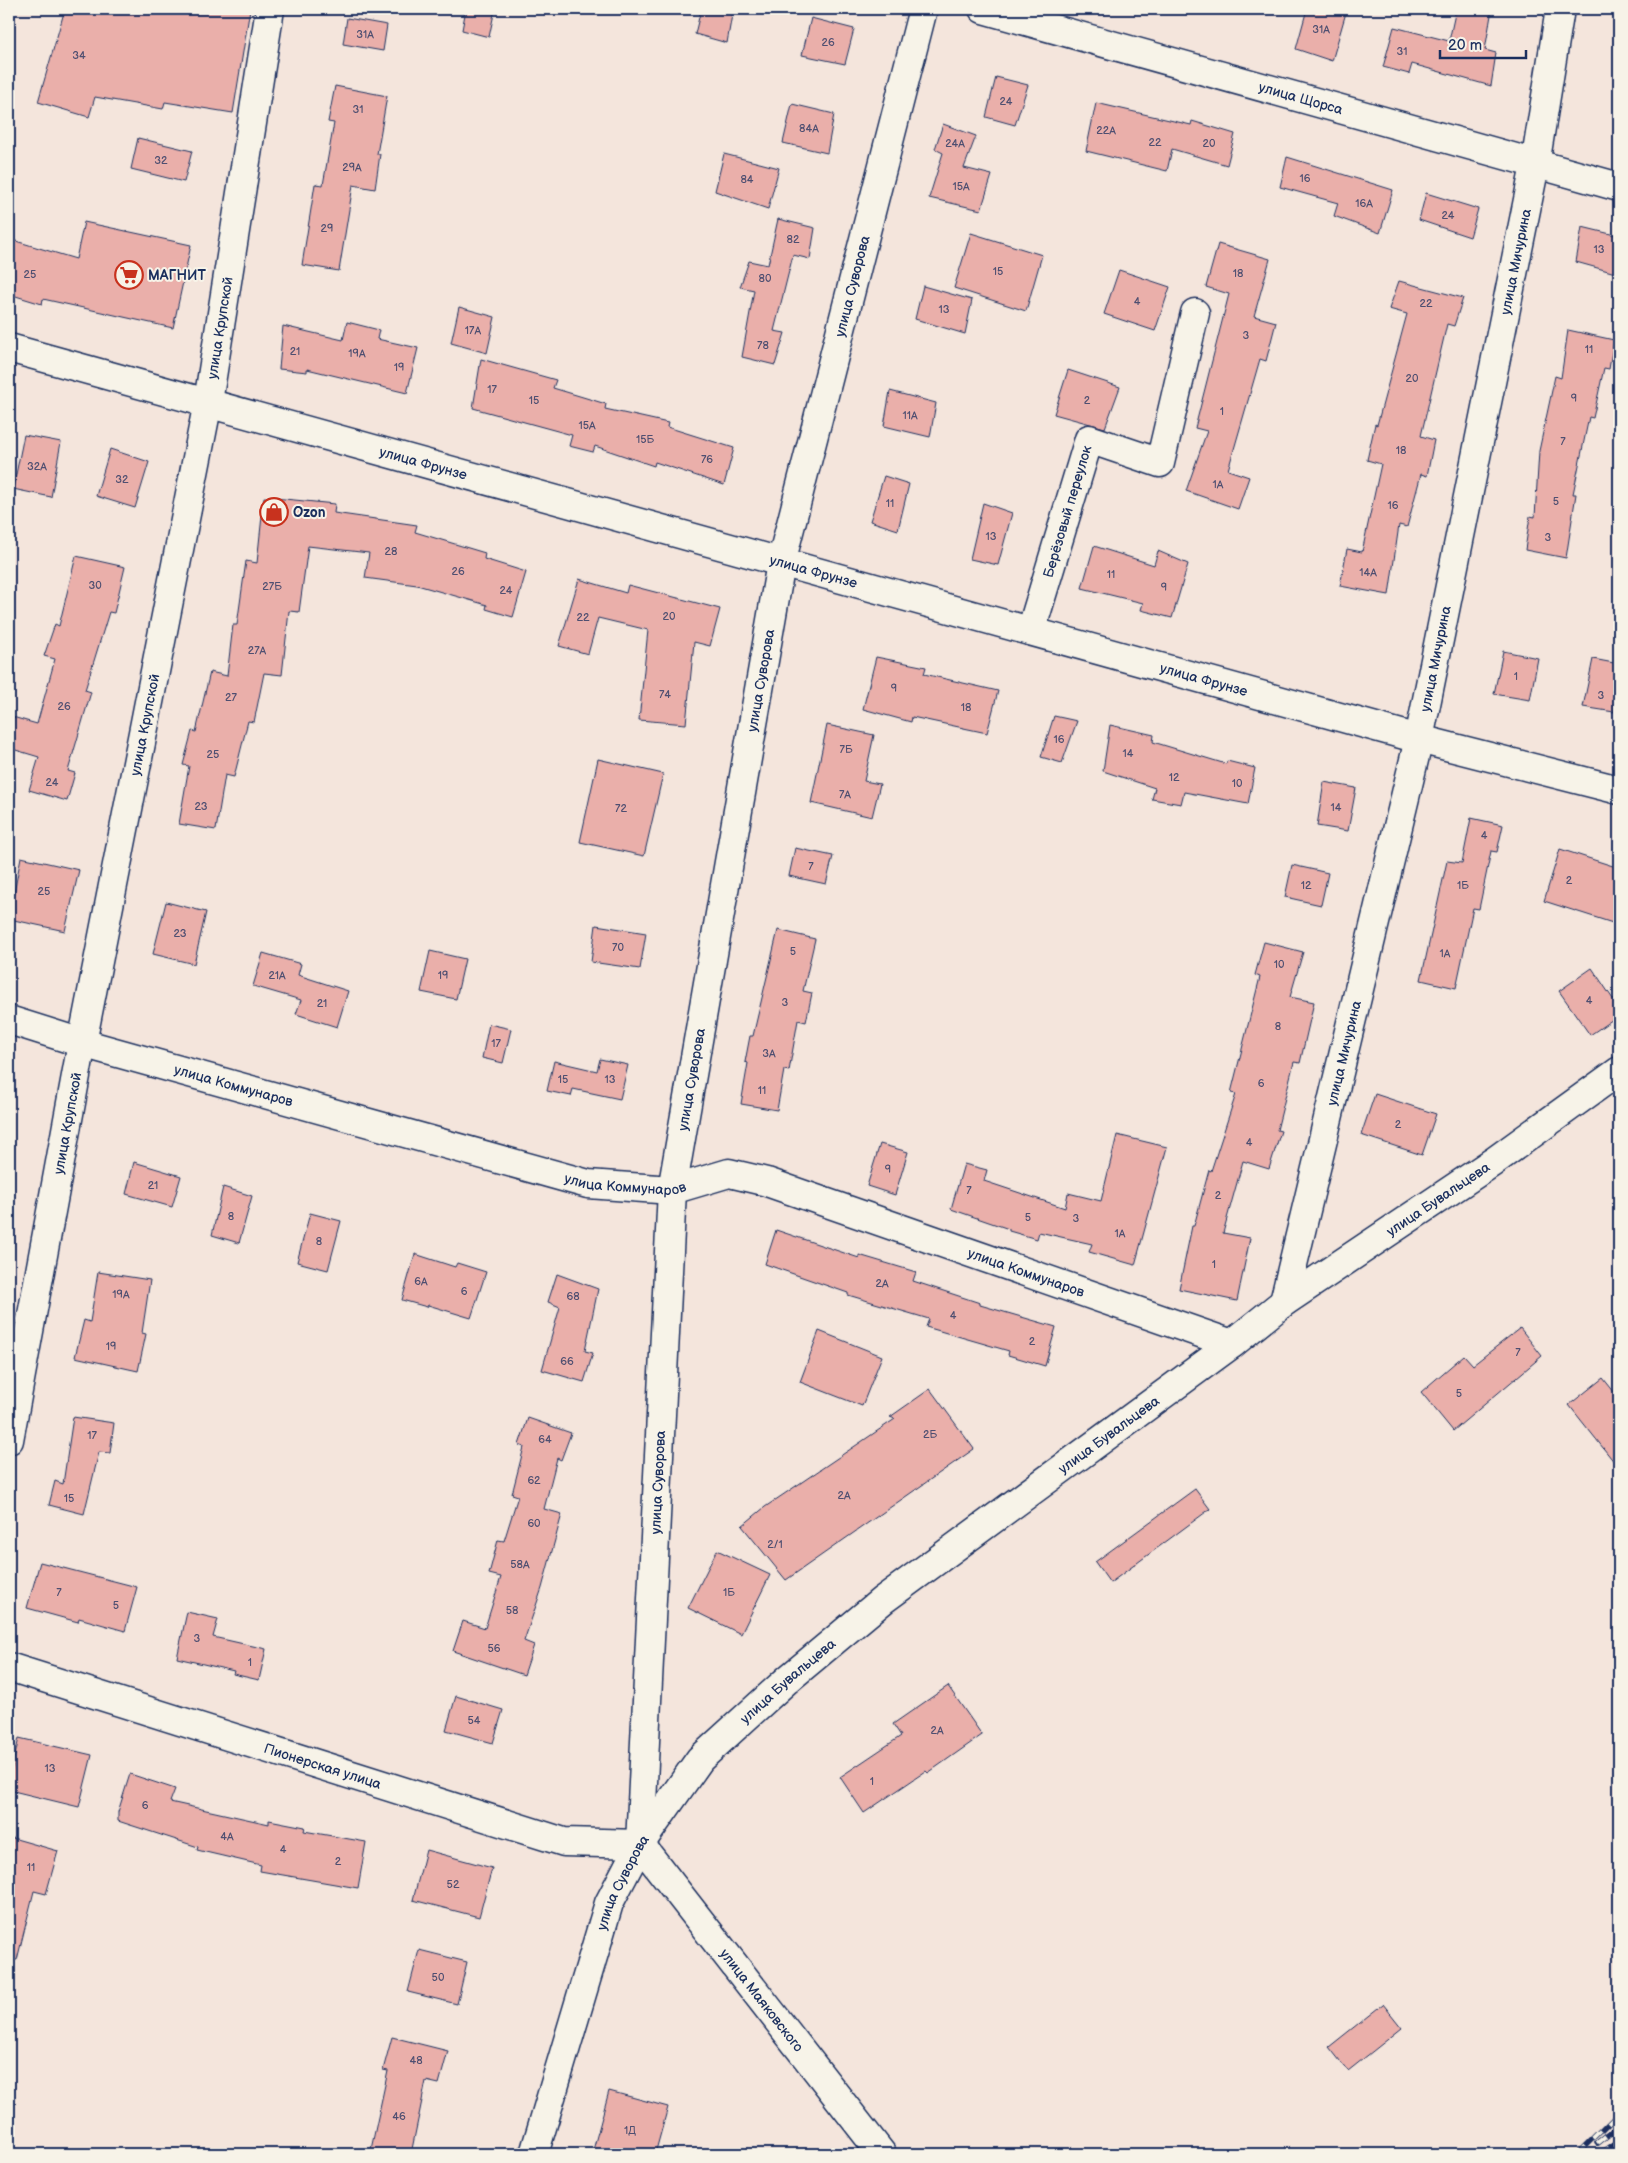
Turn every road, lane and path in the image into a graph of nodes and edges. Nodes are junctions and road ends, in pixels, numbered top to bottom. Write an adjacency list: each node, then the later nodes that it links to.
1 (270, 9): 9 (street, улица Крупской)
2 (923, 9): 10 (street, улица Суворова)
3 (983, 9): 5 (street, улица Щорса)
4 (1560, 9): 5 (street, улица Мичурина)
5 (1535, 165): 6 (street, улица Щорса); 12 (street, улица Мичурина)
6 (1619, 187)
7 (1194, 313): 11 (street, Берёзовый переулок)
8 (9, 348): 9 (street, улица Фрунзе)
9 (208, 402): 10 (street, улица Фрунзе); 15 (street, улица Крупской)
10 (781, 562): 11 (street, улица Фрунзе); 17 (street, улица Суворова)
11 (1030, 631): 12 (street, улица Фрунзе)
12 (1419, 739): 13 (street, улица Фрунзе); 18 (street, улица Мичурина)
13 (1619, 790)
14 (9, 1020): 15 (street, улица Коммунаров)
15 (82, 1043): 17 (street, улица Коммунаров); 20 (street, улица Крупской)
16 (1619, 1072): 18 (street, улица Бувальцева)
17 (672, 1190): 19 (street, улица Коммунаров); 22 (street, улица Суворова)
18 (1284, 1302): 19 (street, улица Бувальцева)
19 (1232, 1344): 22 (street, улица Бувальцева)
20 (9, 1440)
21 (9, 1667): 22 (street, Пионерская улица)
22 (640, 1844): 23 (street, улица Суворова); 24 (street, улица Маяковского)
23 (534, 2154)
24 (882, 2154)

